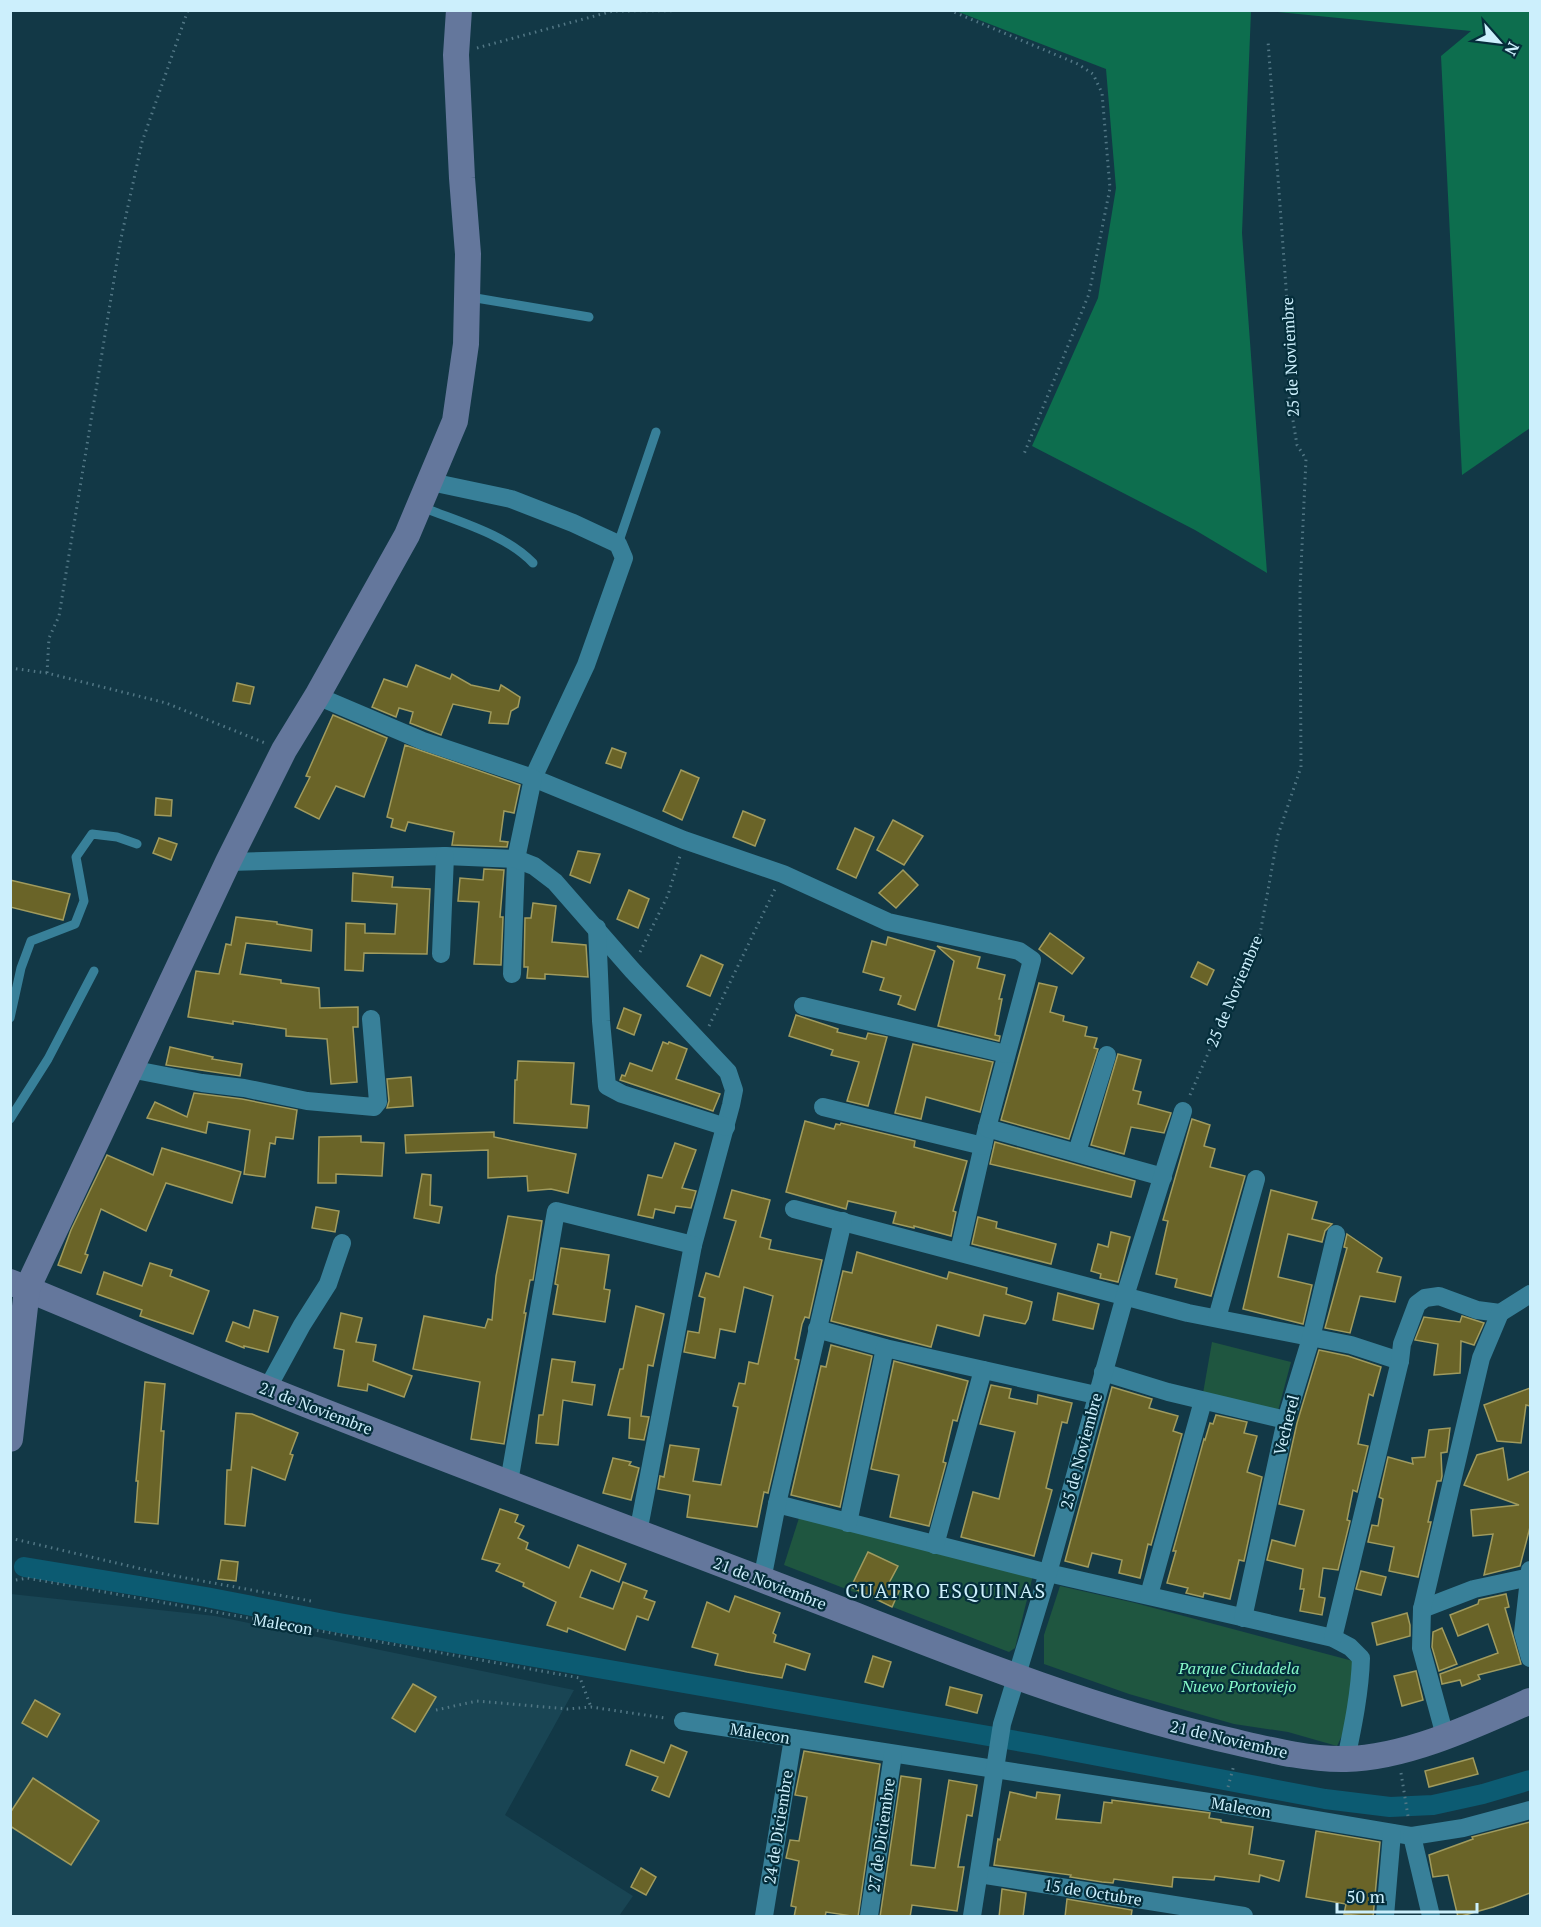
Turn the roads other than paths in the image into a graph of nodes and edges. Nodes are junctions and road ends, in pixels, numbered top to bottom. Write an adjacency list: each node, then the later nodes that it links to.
1 (459, 10): 2 (street)
2 (467, 297): 3 (lane); 5 (street)
3 (589, 317)
4 (656, 432): 7 (lane)
5 (431, 482): 6 (street); 7 (street)
6 (420, 506): 8 (lane); 9 (street)
7 (618, 544): 10 (street)
8 (533, 563)
9 (317, 696): 10 (street); 14 (street)
10 (533, 778): 13 (street); 22 (street)
11 (137, 844): 20 (lane)
12 (444, 855): 13 (street); 14 (street); 16 (street)
13 (516, 859): 15 (street); 18 (street)
14 (228, 862): 24 (street)
15 (597, 928): 28 (street); 28 (street)
16 (441, 954)
17 (94, 971): 27 (lane)
18 (512, 974)
19 (803, 1006): 22 (street)
20 (10, 1018)
21 (371, 1019): 24 (street)
22 (1006, 1054): 29 (street)
23 (1107, 1055): 30 (street)
24 (130, 1069): 39 (street)
25 (823, 1107): 29 (street)
26 (1183, 1111): 31 (street, 25 de Noviembre)
27 (10, 1119)
28 (726, 1126): 37 (street)
29 (985, 1137): 30 (street); 38 (street)
30 (1077, 1152): 31 (street)
31 (1163, 1177): 41 (street, 25 de Noviembre)
32 (1256, 1179): 43 (street)
33 (794, 1209): 34 (street)
34 (843, 1221): 38 (street); 44 (street)
35 (1336, 1234): 45 (street, Vecherel)
36 (342, 1243): 50 (street)
37 (693, 1245): 55 (street); 58 (street)
38 (958, 1251): 41 (street)
39 (19, 1285): 50 (street, 21 de Noviembre); 54 (street)
40 (1530, 1294): 42 (street)
41 (1125, 1296): 43 (street); 49 (street, 25 de Noviembre)
42 (1500, 1313): 47 (street); 64 (street)
43 (1217, 1318): 45 (street)
44 (817, 1329): 46 (street); 56 (street)
45 (1311, 1338): 47 (street); 53 (street, Vecherel)
46 (885, 1348): 48 (street); 57 (street)
47 (1400, 1361): 66 (street)
48 (983, 1370): 51 (street); 59 (street)
49 (1103, 1372): 51 (street, 25 de Noviembre); 52 (street)
50 (267, 1389): 55 (street, 21 de Noviembre)
51 (1096, 1395): 60 (street, 25 de Noviembre)
52 (1203, 1401): 53 (street); 63 (street)
53 (1286, 1420): 65 (street, Vecherel)
54 (10, 1439)
55 (509, 1482): 58 (street, 21 de Noviembre)
56 (777, 1504): 57 (street); 62 (street)
57 (848, 1523): 59 (street)
58 (638, 1533): 62 (street, 21 de Noviembre)
59 (935, 1545): 60 (street)
60 (1048, 1573): 63 (street); 68 (street, 25 de Noviembre)
61 (1530, 1575): 64 (street); 67 (street)
62 (762, 1580): 68 (street, 21 de Noviembre)
63 (1149, 1595): 65 (street)
64 (1422, 1609): 71 (street)
65 (1243, 1618): 66 (street)
66 (1333, 1638): 74 (street)
67 (1530, 1658)
68 (1016, 1678): 74 (street, 21 de Noviembre); 75 (street, 25 de Noviembre)
69 (1530, 1701): 71 (street, 21 de Noviembre)
70 (683, 1721): 72 (street, Malecon)
71 (1445, 1736): 74 (street, 21 de Noviembre)
72 (793, 1738): 73 (street, Malecon); 80 (street, 24 de Diciembre)
73 (893, 1754): 75 (street, Malecon); 81 (street, 27 de Diciembre)
74 (1346, 1759)
75 (995, 1762): 77 (street, Malecon); 79 (street, 25 de Noviembre)
76 (1530, 1810): 78 (street, Malecon)
77 (1392, 1833): 78 (street, Malecon); 84 (street)
78 (1412, 1836): 85 (street)
79 (979, 1875): 82 (street, 25 de Noviembre); 83 (street, 15 de Octubre)
80 (764, 1917)
81 (869, 1917)
82 (972, 1917)
83 (1244, 1917)
84 (1385, 1917)
85 (1431, 1917)

